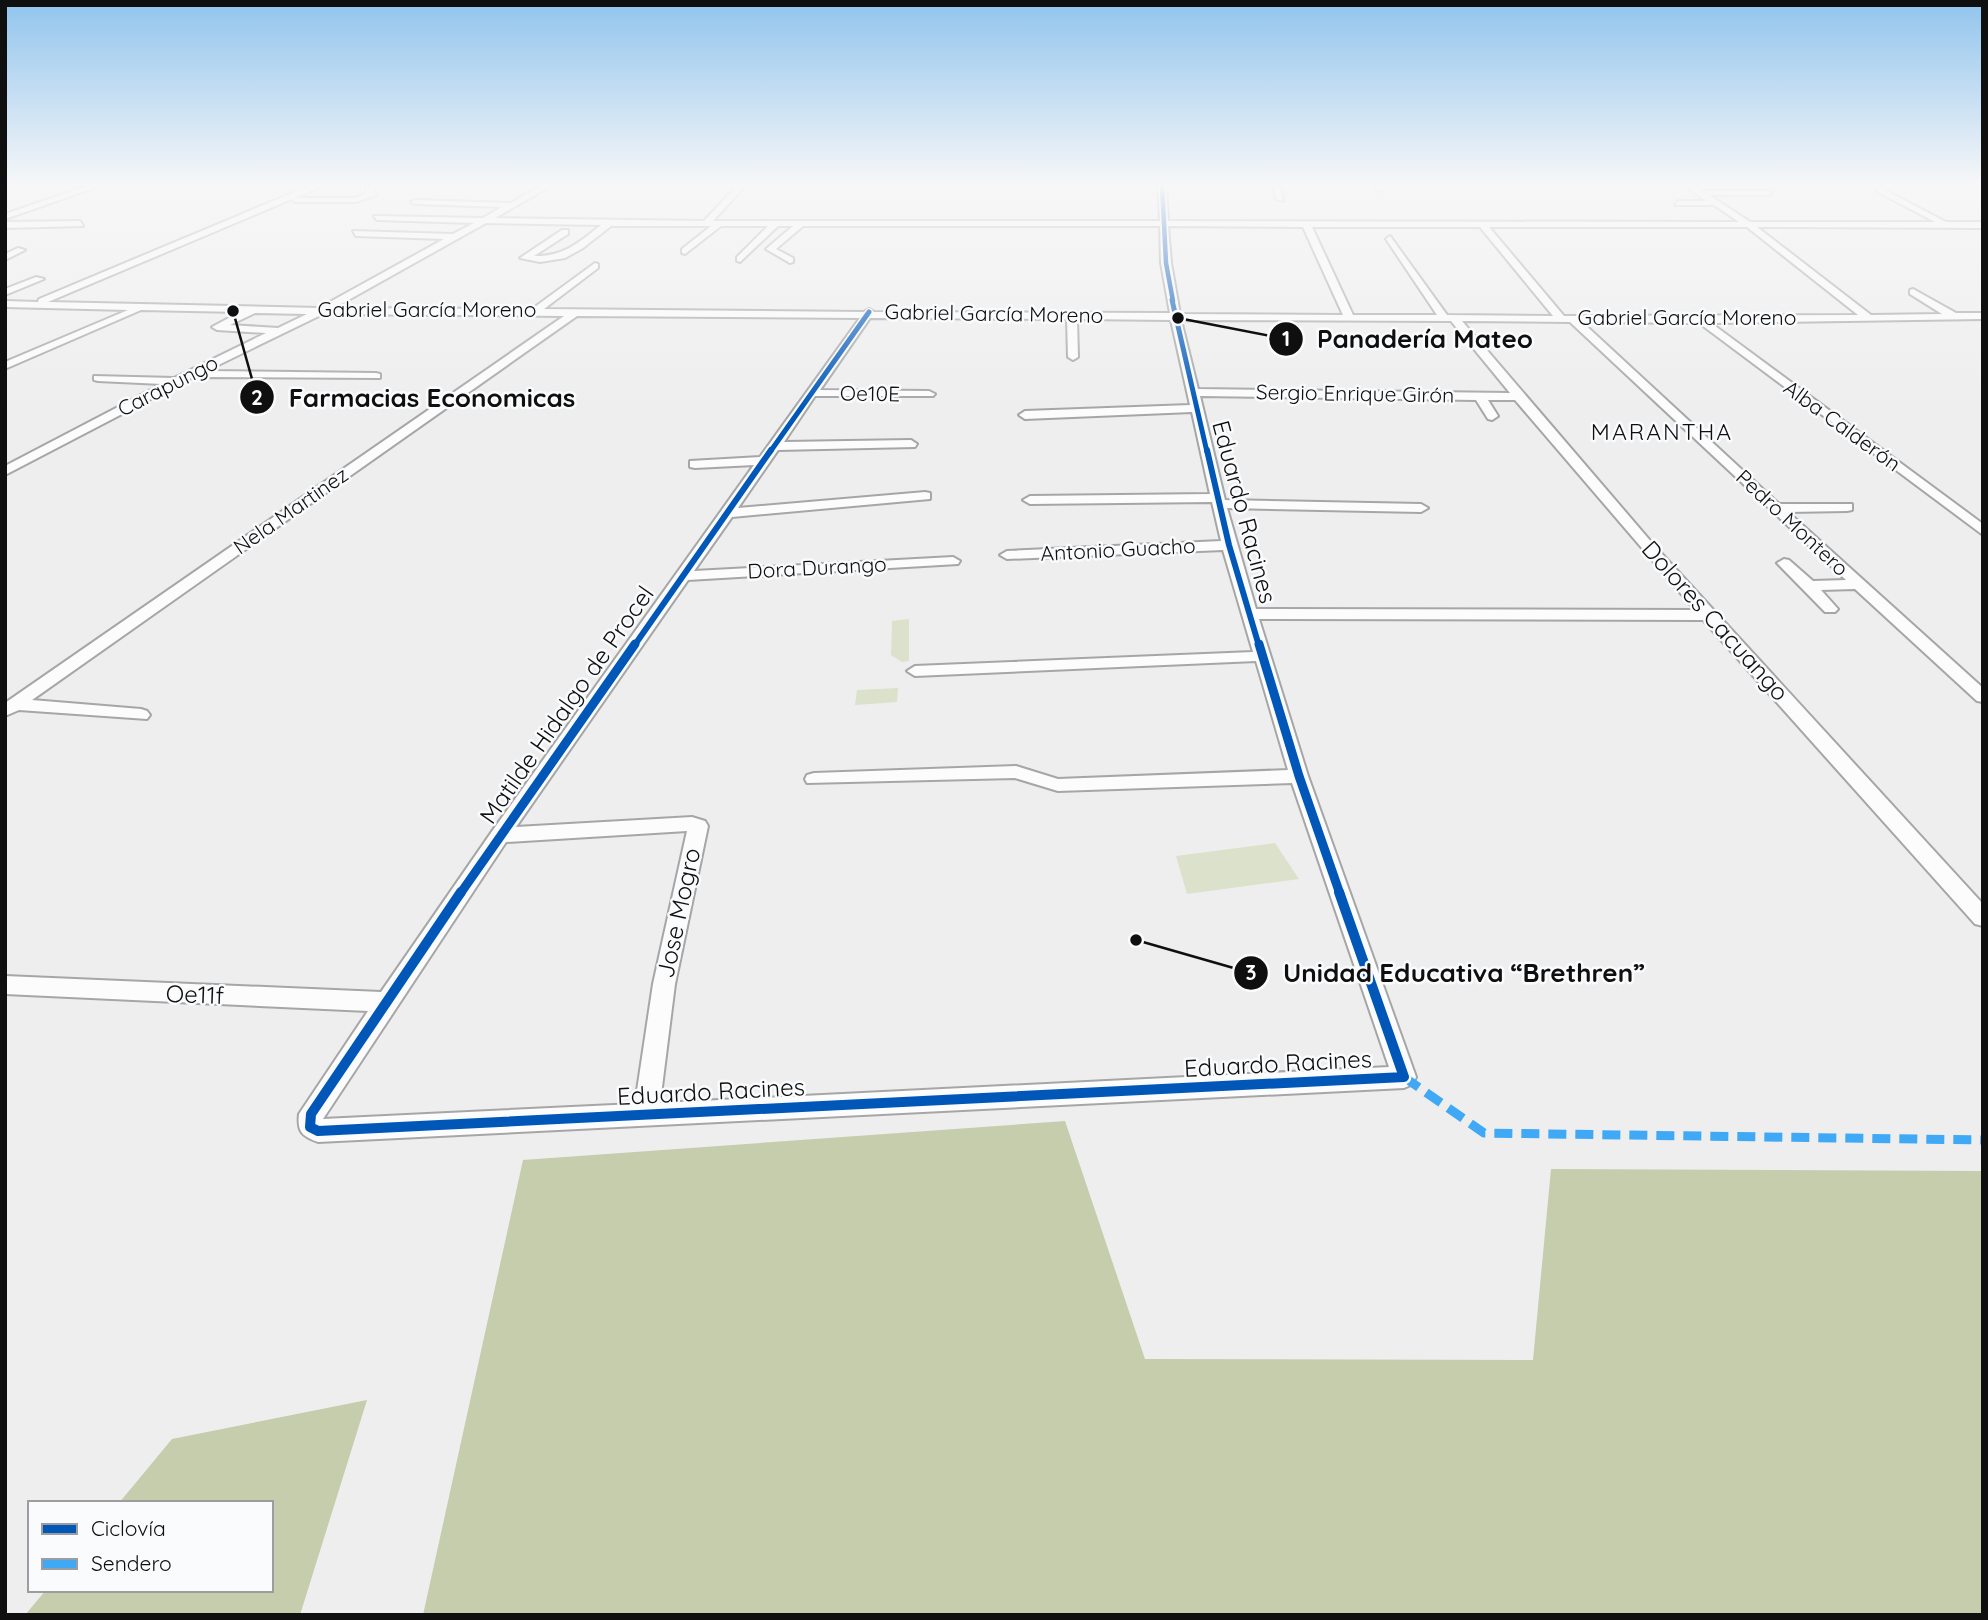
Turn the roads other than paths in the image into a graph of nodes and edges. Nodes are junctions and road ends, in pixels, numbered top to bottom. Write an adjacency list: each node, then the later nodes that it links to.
1 (145, 259): 13 (street)
2 (415, 259): 16 (street, Carapungo)
3 (1166, 259): 21 (street, Eduardo Racines)
4 (1322, 259): 23 (street)
5 (1405, 259): 25 (street, Dolores Cacuango)
6 (1513, 259): 26 (street, Pedro Montero)
7 (1793, 259): 27 (street)
8 (595, 266): 17 (street)
9 (39, 279): 10 (street)
10 (5, 292)
11 (1913, 292): 24 (street)
12 (5, 304): 13 (street, Gabriel García Moreno)
13 (35, 304): 14 (street, Gabriel García Moreno)
14 (143, 306): 15 (street, Gabriel García Moreno); 31 (street)
15 (254, 309): 16 (street, Gabriel García Moreno); 29 (street)
16 (321, 310): 17 (street, Gabriel García Moreno); 29 (street, Carapungo)
17 (536, 311): 18 (street, Gabriel García Moreno)
18 (577, 311): 19 (street, Gabriel García Moreno); 69 (street, Nela Martinez)
19 (869, 312): 20 (street, Gabriel García Moreno); 36 (street, Matilde Hidalgo de Procel)
20 (1072, 315): 21 (street, Gabriel García Moreno); 30 (street)
21 (1175, 316): 23 (street, Gabriel García Moreno); 40 (street, Eduardo Racines)
22 (1983, 316): 24 (street, Gabriel García Moreno)
23 (1349, 317): 25 (street, Gabriel García Moreno)
24 (1954, 317): 27 (street, Gabriel García Moreno)
25 (1449, 318): 26 (street, Gabriel García Moreno); 39 (street, Dolores Cacuango)
26 (1566, 318): 28 (street, Gabriel García Moreno); 53 (street, Pedro Montero)
27 (1870, 318): 28 (street, Gabriel García Moreno)
28 (1701, 320): 55 (street, Alba Calderón)
29 (279, 331): 32 (street, Carapungo)
30 (1073, 357)
31 (7, 365)
32 (191, 374): 33 (street); 35 (street, Carapungo)
33 (376, 376)
34 (98, 379): 35 (street)
35 (176, 381): 47 (street, Carapungo)
36 (811, 393): 37 (street, Oe10E); 44 (street, Matilde Hidalgo de Procel)
37 (929, 394)
38 (1480, 396): 39 (street, Sergio Enrique Girón); 40 (street, Sergio Enrique Girón); 42 (street)
39 (1518, 397): 65 (street, Dolores Cacuango)
40 (1194, 400): 41 (street, Sergio Enrique Girón); 50 (street, Eduardo Racines)
41 (1025, 415)
42 (1492, 416)
43 (911, 444): 44 (street)
44 (773, 446): 45 (street, Matilde Hidalgo de Procel)
45 (762, 461): 46 (street); 54 (street, Matilde Hidalgo de Procel)
46 (695, 464)
47 (5, 471)
48 (925, 496): 54 (street)
49 (1030, 500): 50 (street)
50 (1220, 501): 52 (street); 56 (street, Eduardo Racines)
51 (1847, 507): 53 (street)
52 (1421, 508)
53 (1775, 508): 61 (street, Pedro Montero)
54 (725, 513): 60 (street, Matilde Hidalgo de Procel)
55 (1983, 531)
56 (1229, 545): 57 (street, Antonio Guacho); 64 (street, Eduardo Racines)
57 (1007, 555)
58 (953, 561): 60 (street, Dora Durango)
59 (1784, 563): 62 (street)
60 (682, 576): 73 (street, Matilde Hidalgo de Procel)
61 (1858, 584): 62 (street); 68 (street, Pedro Montero)
62 (1809, 586): 63 (street)
63 (1830, 608)
64 (1252, 614): 65 (street); 66 (street, Eduardo Racines)
65 (1708, 615): 74 (street, Dolores Cacuango)
66 (1264, 656): 67 (street); 71 (street, Eduardo Racines)
67 (915, 671)
68 (1983, 697)
69 (11, 707): 70 (street)
70 (141, 715)
71 (1299, 776): 72 (street); 77 (street, Eduardo Racines)
72 (814, 779)
73 (500, 835): 76 (street, Matilde Hidalgo de Procel); 77 (street, Jose Mogro)
74 (1983, 918)
75 (5, 985): 76 (street, Oe11f)
76 (386, 1002): 78 (street, Matilde Hidalgo de Procel)
77 (646, 1115): 78 (street, Eduardo Racines)
78 (310, 1127)

